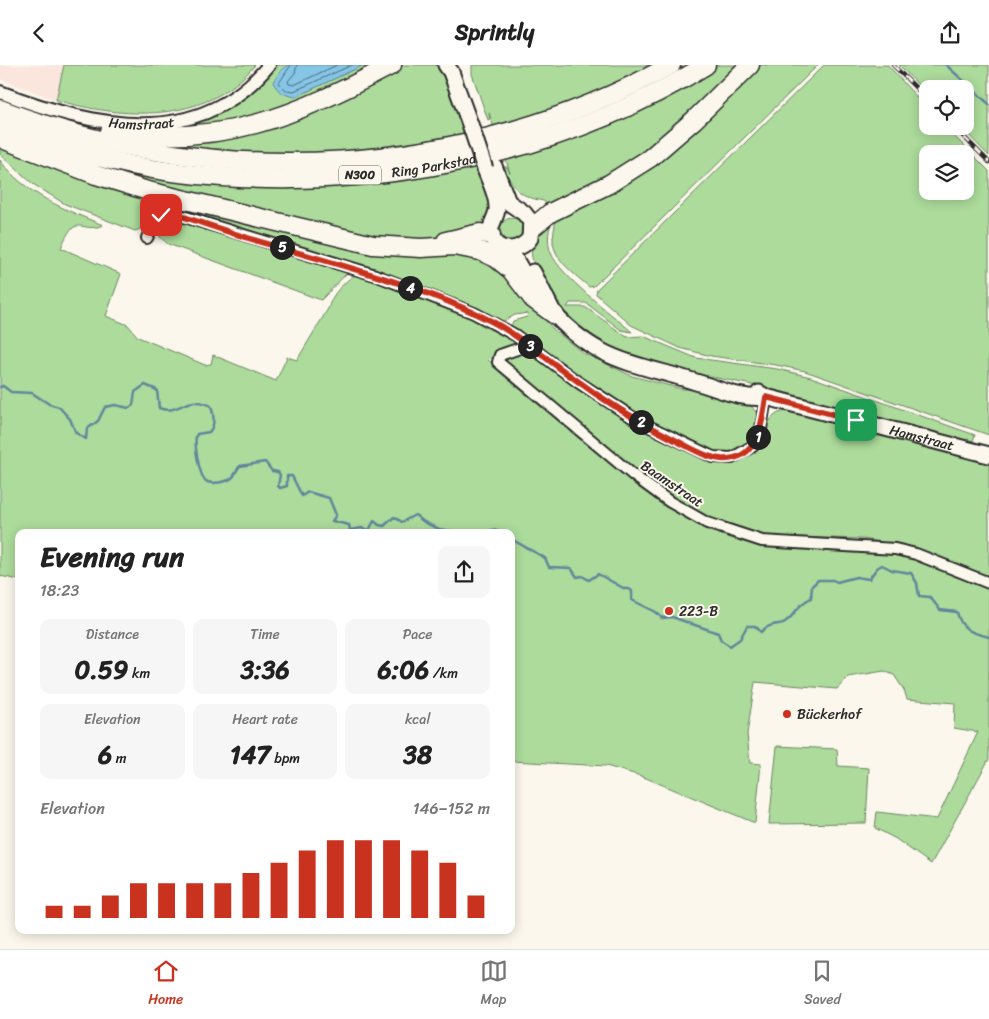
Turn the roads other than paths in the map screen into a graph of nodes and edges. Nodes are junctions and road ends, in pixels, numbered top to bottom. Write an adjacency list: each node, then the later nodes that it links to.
1 (269, 65): 8 (street, Hamstraat)
2 (392, 65): 9 (highway)
3 (446, 65): 10 (main road, Hamstraat)
4 (459, 65): 10 (main road, Hamstraat)
5 (671, 65): 9 (highway, Ring Parkstad / N300)
6 (706, 65): 9 (highway, Ring Parkstad / N300)
7 (750, 65): 14 (highway)
8 (0, 92)
9 (2, 116)
10 (475, 126): 12 (main road, Hamstraat)
11 (0, 138): 16 (highway)
12 (490, 167): 13 (main road, Hamstraat); 14 (main road, Hamstraat)
13 (491, 235): 16 (highway); 17 (main road, Hamstraat)
14 (529, 236): 17 (main road); 18 (main road, Hamstraat)
15 (147, 238): 19 (street)
16 (421, 248): 18 (highway)
17 (510, 249): 18 (main road, Hamstraat)
18 (555, 315): 20 (main road, Hamstraat)
19 (529, 345): 20 (street); 22 (street, Baamstraat)
20 (766, 397): 21 (main road, Hamstraat)
21 (989, 455)
22 (989, 583)

